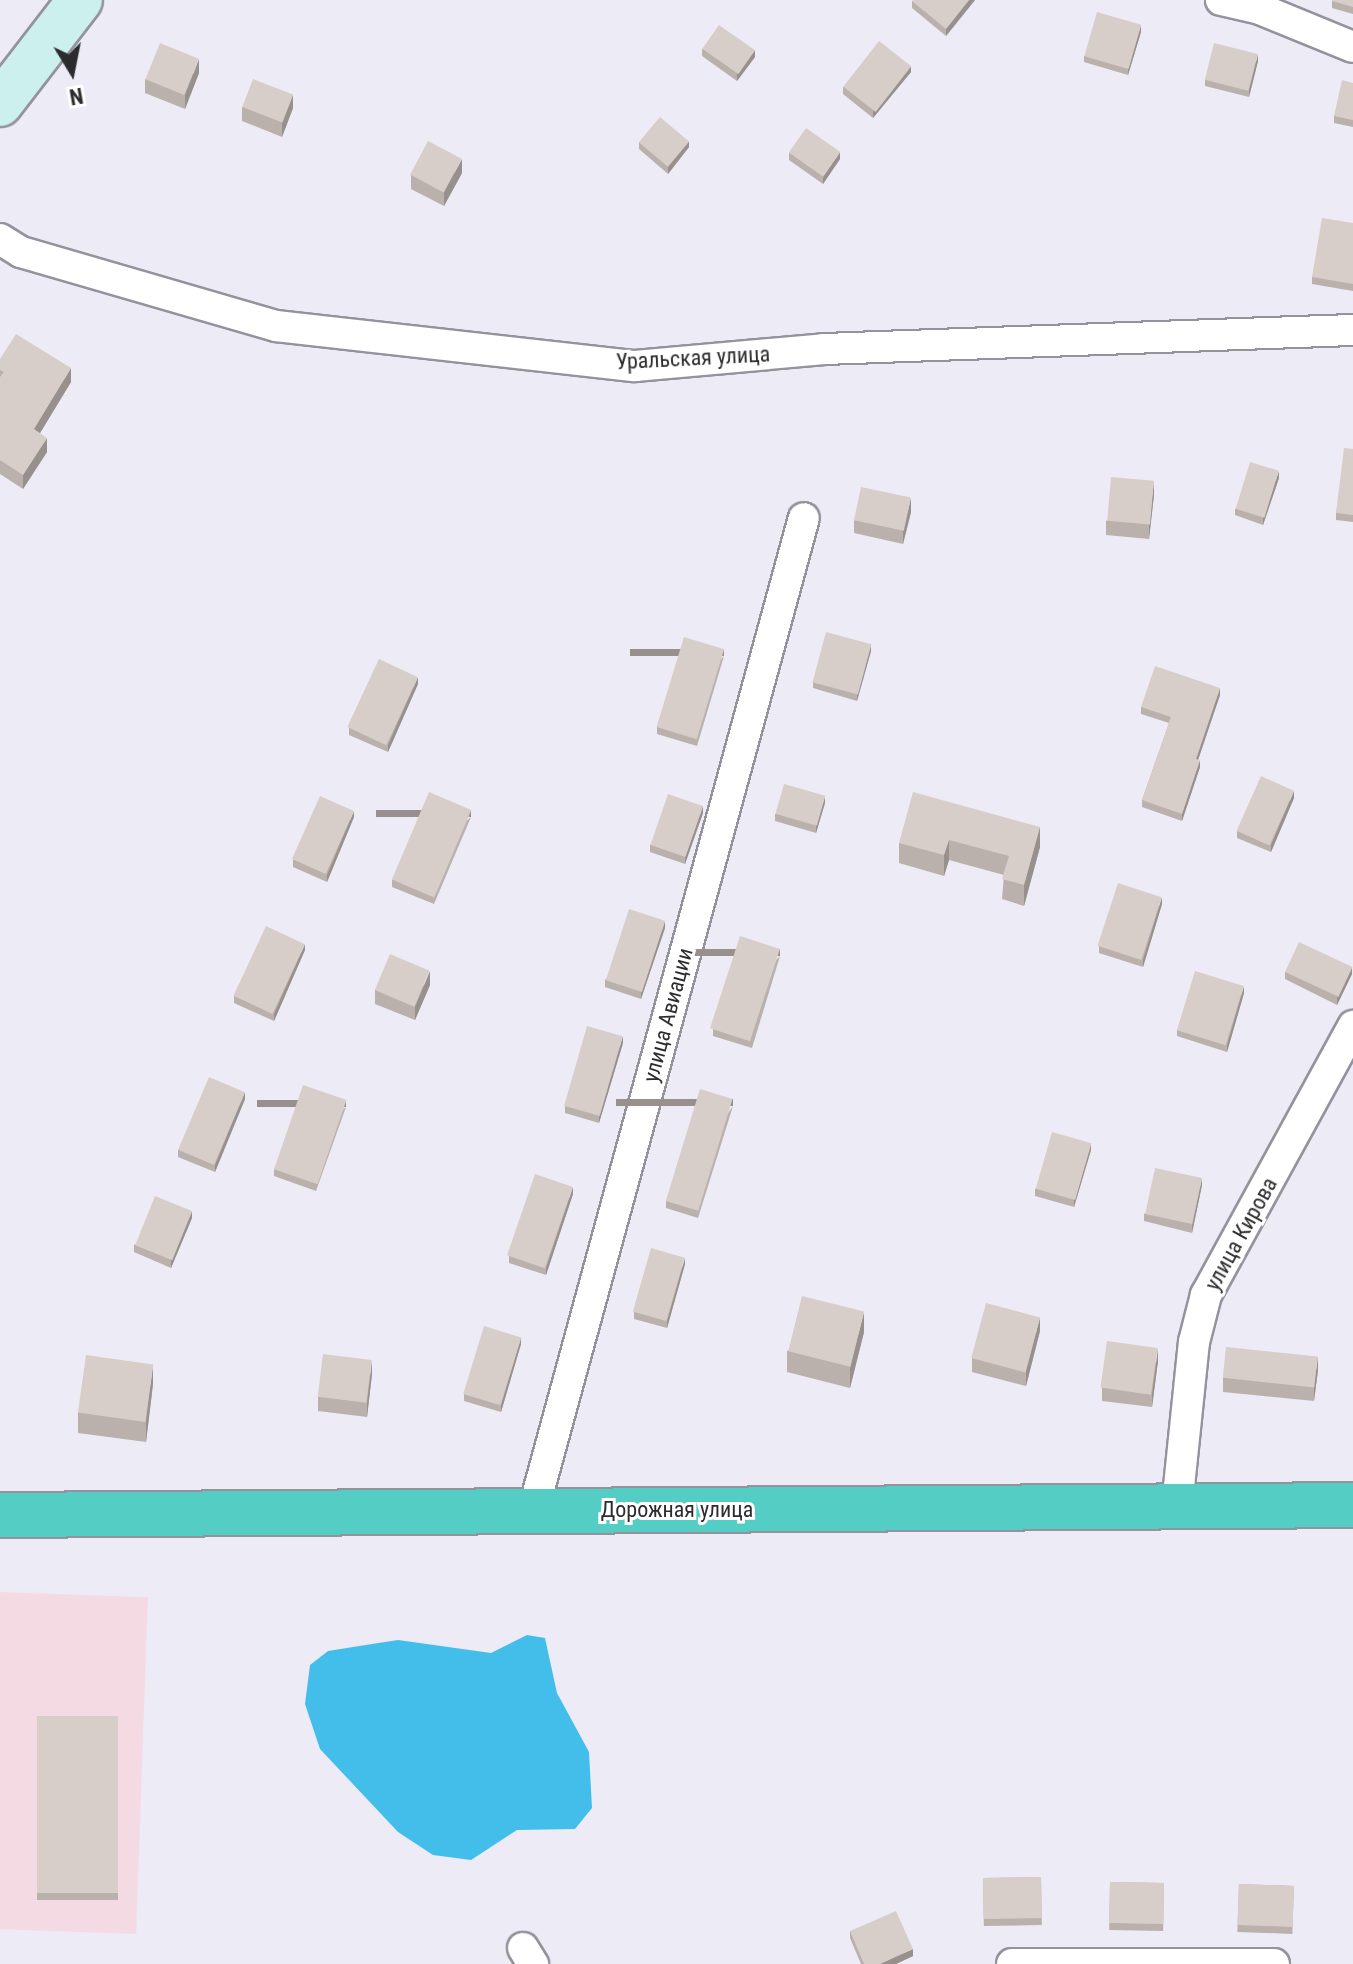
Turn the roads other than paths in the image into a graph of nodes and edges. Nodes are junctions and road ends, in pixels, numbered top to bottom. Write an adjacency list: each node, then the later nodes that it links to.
1 (80, 0): 4 (main road)
2 (1221, 0): 3 (street)
3 (1353, 47)
4 (0, 104)
5 (0, 239): 6 (street, Уральская улица)
6 (1353, 330)
7 (804, 518): 11 (street, улица Авиации)
8 (1353, 1026): 10 (street, улица Кирова)
9 (1353, 1505): 10 (highway, Дорожная улица)
10 (1177, 1506): 11 (highway, Дорожная улица)
11 (533, 1511): 12 (highway, Дорожная улица)
12 (0, 1515)
13 (1012, 1964): 14 (street)
14 (1274, 1964)

